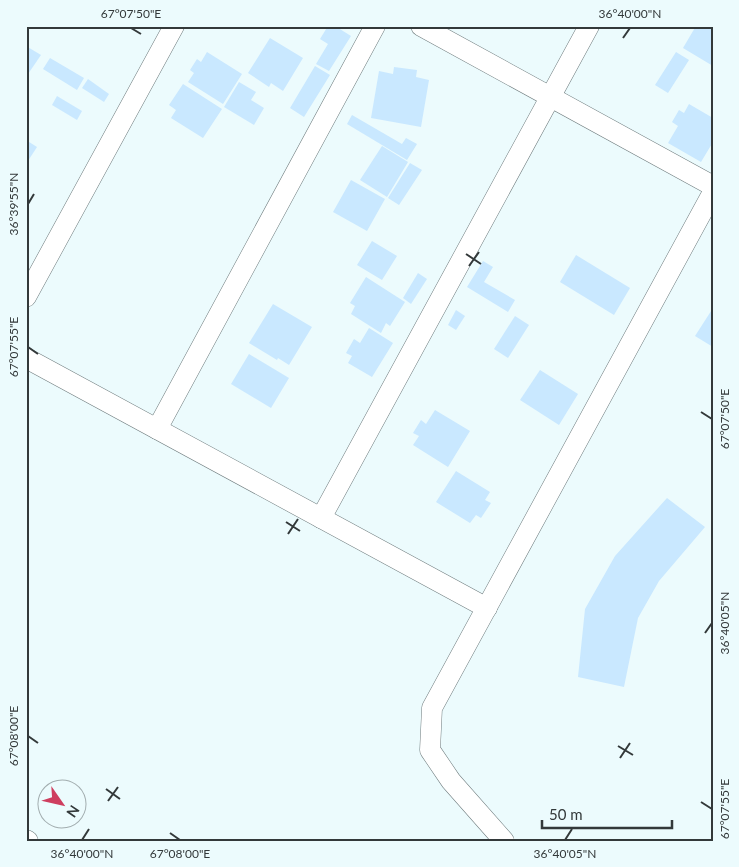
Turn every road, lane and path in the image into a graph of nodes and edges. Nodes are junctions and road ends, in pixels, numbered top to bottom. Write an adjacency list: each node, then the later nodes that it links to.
1 (174, 26): 8 (street)
2 (376, 26): 10 (street)
3 (421, 26): 5 (street)
4 (589, 26): 5 (street)
5 (550, 97): 6 (street); 11 (street)
6 (713, 186)
7 (713, 192): 12 (street)
8 (26, 297)
9 (26, 358): 10 (street)
10 (157, 429): 11 (street)
11 (321, 518): 12 (street)
12 (487, 608): 13 (street)
13 (504, 841)

